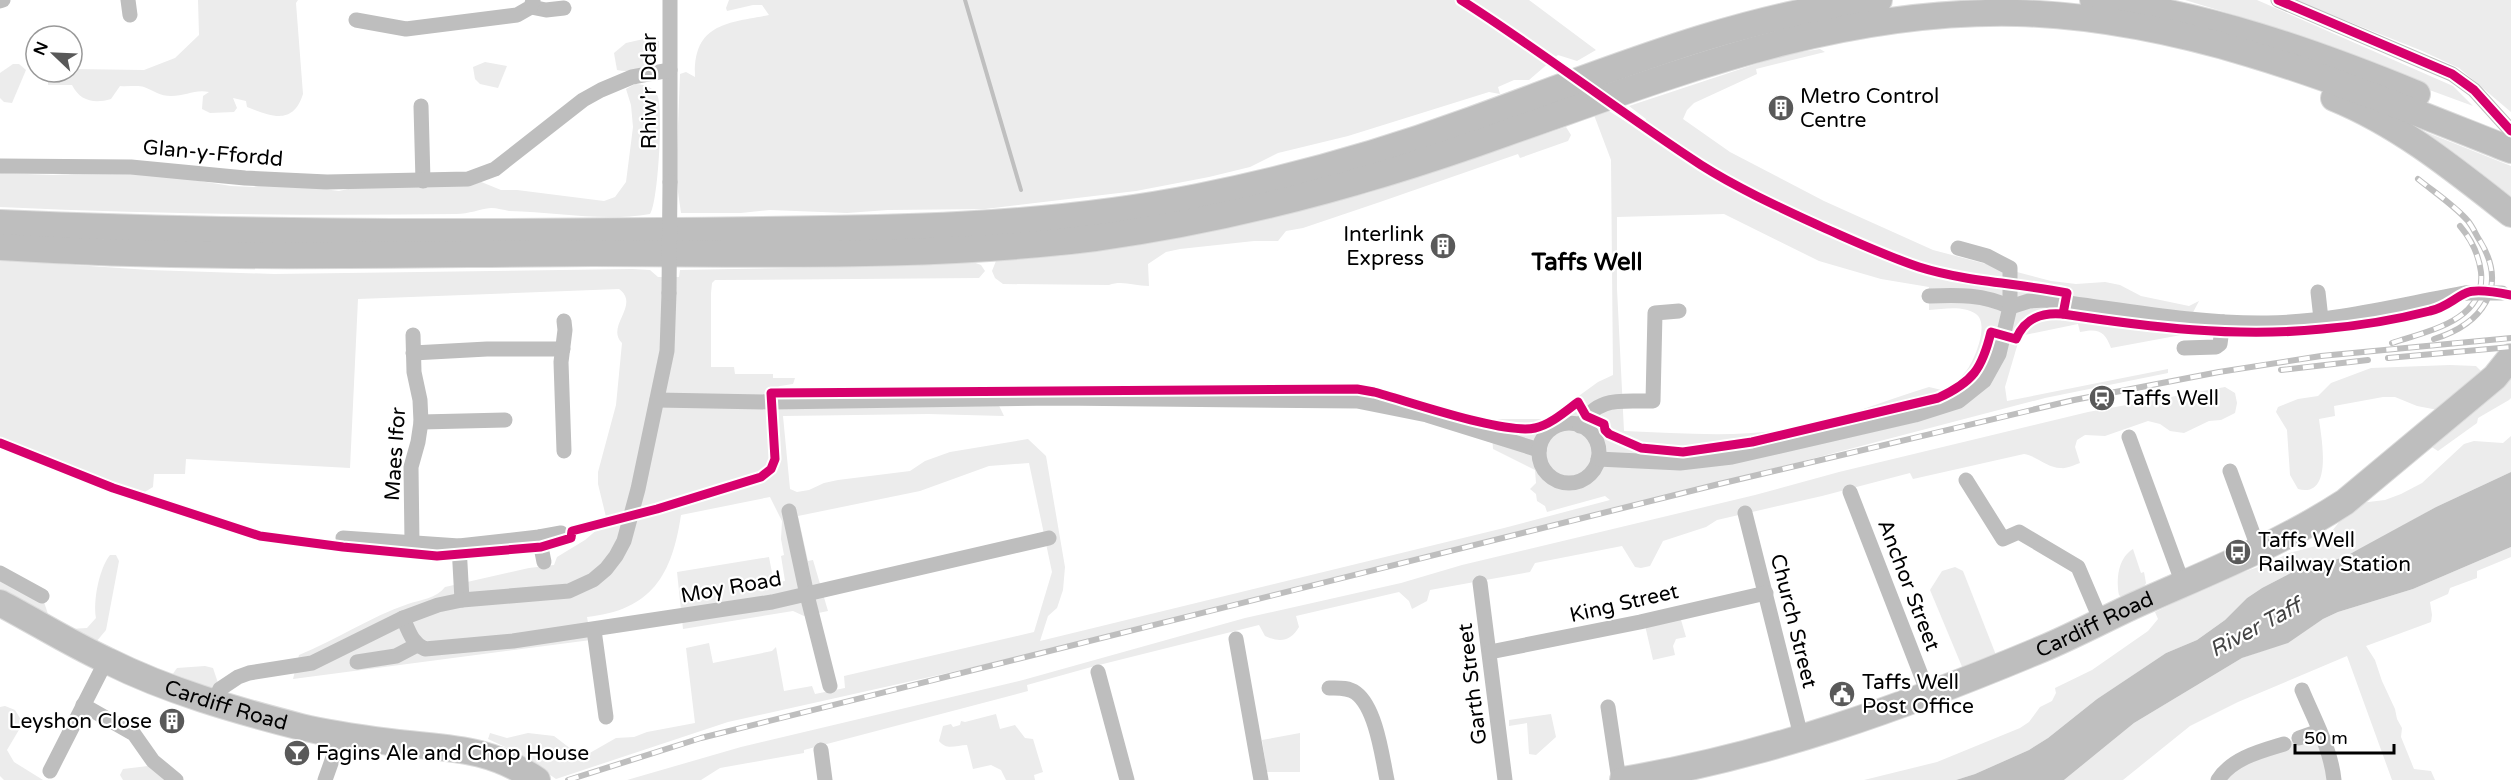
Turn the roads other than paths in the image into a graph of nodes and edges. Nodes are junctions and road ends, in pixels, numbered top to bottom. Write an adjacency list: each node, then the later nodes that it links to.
1 (670, 0): 9 (street, Rhiw'r Ddar)
2 (1880, 0): 16 (main road)
3 (2093, 0): 11 (main road)
4 (2278, 0): 11 (street)
5 (532, 4): 6 (street); 7 (street)
6 (564, 8)
7 (356, 20)
8 (2187, 35): 12 (main road); 15 (main road); 17 (main road)
9 (670, 70): 14 (street, Glan-y-Ffordd); 32 (street, Rhiw'r Ddar, bridge)
10 (421, 106): 14 (street)
11 (2511, 132)
12 (2511, 150)
13 (0, 166): 14 (street, Glan-y-Ffordd)
14 (423, 181)
15 (2511, 214)
16 (0, 223)
17 (0, 247)
18 (1958, 248): 22 (street)
19 (2318, 292): 24 (street)
20 (2506, 294): 24 (street, bridge)
21 (1929, 296): 22 (street)
22 (2010, 307): 26 (street); 39 (street)
23 (1679, 311): 35 (street)
24 (2321, 319): 26 (street)
25 (564, 321): 29 (street)
26 (2223, 322): 28 (street)
27 (413, 335): 30 (street, Maes Ifor)
28 (2184, 348)
29 (563, 350): 30 (street); 38 (street)
30 (413, 353): 34 (street, Maes Ifor)
31 (2503, 367): 51 (main road, Cardiff Road)
32 (657, 400): 37 (street); 59 (street)
33 (505, 420): 34 (street)
34 (421, 422): 49 (street, Maes Ifor)
35 (1580, 426): 37 (street); 39 (street)
36 (2129, 437): 55 (street)
37 (1539, 450): 39 (street)
38 (564, 451)
39 (1598, 459)
40 (2230, 471): 51 (street)
41 (1966, 480): 62 (street)
42 (1850, 492): 73 (street, Anchor Street)
43 (789, 512): 57 (street)
44 (1745, 513): 56 (street, Church Street)
45 (561, 532): 46 (street)
46 (539, 537): 50 (street); 52 (street)
47 (343, 538): 49 (street)
48 (1049, 538): 57 (street, Moy Road)
49 (412, 542): 50 (street)
50 (459, 546): 59 (street)
51 (2259, 550): 55 (main road, Cardiff Road)
52 (544, 562)
53 (0, 573): 58 (street)
54 (1480, 583): 66 (street, Garth Street)
55 (2183, 584): 62 (main road, Cardiff Road)
56 (1766, 593): 66 (street, King Street); 81 (street, Church Street)
57 (807, 595): 63 (street, Moy Road); 70 (street)
58 (42, 596)
59 (462, 600): 61 (street)
60 (0, 603): 67 (main road, Cardiff Road)
61 (403, 618): 65 (street); 74 (street)
62 (2101, 621): 73 (main road, Cardiff Road)
63 (594, 630): 65 (street, Moy Road); 77 (street)
64 (1236, 639): 90 (street)
65 (417, 645): 68 (street)
66 (1491, 652): 92 (street, Garth Street)
67 (106, 661): 74 (main road, Cardiff Road); 75 (street)
68 (357, 662)
69 (1098, 672): 89 (street)
70 (830, 686)
71 (1329, 688): 91 (street)
72 (2302, 690): 78 (street)
73 (1928, 693): 81 (main road, Cardiff Road)
74 (214, 702): 79 (main road, Cardiff Road)
75 (83, 705): 84 (street); 86 (street)
76 (1608, 707): 93 (street)
77 (606, 717)
78 (2319, 731): 80 (street); 95 (street)
79 (340, 735): 85 (main road, Cardiff Road); 87 (street)
80 (2299, 738)
81 (1802, 740): 93 (main road, Cardiff Road)
82 (2284, 744): 94 (street)
83 (821, 750): 88 (street)
84 (50, 771)
85 (529, 775)
86 (176, 780)
87 (325, 780)
88 (825, 780)
89 (1127, 780)
90 (1261, 780)
91 (1387, 780)
92 (1505, 780)
93 (1621, 780)
94 (2218, 780)
95 (2334, 780)

